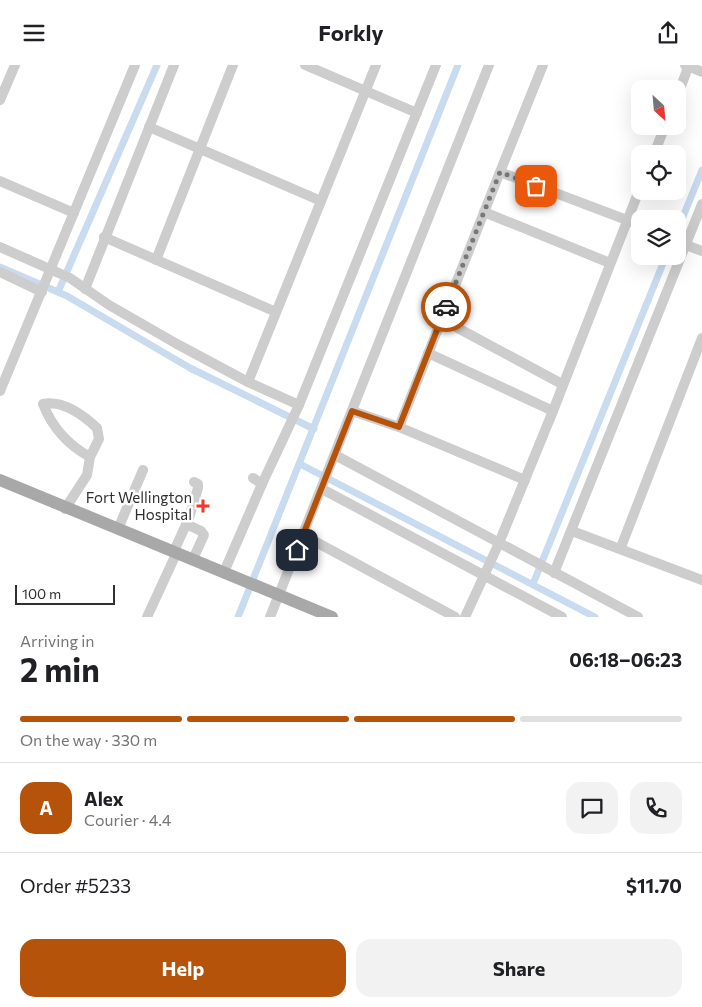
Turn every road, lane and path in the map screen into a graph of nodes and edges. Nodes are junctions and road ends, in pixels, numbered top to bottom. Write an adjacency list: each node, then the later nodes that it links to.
1 (14, 65): 14 (street)
2 (135, 65): 24 (street)
3 (174, 65): 16 (street)
4 (233, 65): 17 (street)
5 (305, 65): 13 (street)
6 (376, 65): 13 (street)
7 (436, 65): 15 (street)
8 (489, 65): 46 (street)
9 (543, 65): 18 (street)
10 (688, 65): 11 (street); 12 (street)
11 (702, 72)
12 (683, 80)
13 (366, 91): 15 (street); 21 (street)
14 (0, 100)
15 (417, 113): 45 (street)
16 (149, 127): 17 (street); 27 (street)
17 (199, 150): 21 (street); 31 (street)
18 (500, 172): 23 (street); 25 (street)
19 (0, 181): 24 (street)
20 (635, 200): 25 (street)
21 (321, 201): 38 (street)
22 (702, 204): 28 (street)
23 (484, 212): 32 (street); 39 (street)
24 (74, 213): 34 (street)
25 (627, 220): 26 (street); 32 (street)
26 (631, 222)
27 (104, 237): 31 (street); 36 (street)
28 (686, 245): 30 (street)
29 (0, 247): 34 (street)
30 (702, 251)
31 (156, 260): 38 (street)
32 (610, 263): 43 (street)
33 (678, 265): 59 (street)
34 (51, 269): 36 (street); 37 (street)
35 (0, 272): 37 (street)
36 (84, 289): 42 (street)
37 (42, 292): 44 (street)
38 (276, 312): 42 (street)
39 (442, 319): 41 (street); 43 (street)
40 (702, 338): 62 (street)
41 (428, 353): 47 (street); 48 (street)
42 (248, 383): 45 (street)
43 (562, 384): 47 (street)
44 (0, 391)
45 (299, 405): 66 (street)
46 (352, 411): 48 (street); 49 (street)
47 (553, 411): 53 (street)
48 (399, 427): 53 (street)
49 (334, 455): 55 (street); 61 (street)
50 (90, 457): 50 (street); 56 (street)
51 (143, 470): 58 (street)
52 (0, 480): 56 (main road)
53 (524, 480): 61 (street)
54 (194, 482): 57 (street)
55 (322, 489): 60 (street); 65 (street)
56 (65, 509): 58 (main road)
57 (186, 524): 63 (street); 64 (street)
58 (118, 529): 63 (main road)
59 (572, 531): 62 (street); 67 (street)
60 (303, 535): 69 (street); 73 (street)
61 (499, 543): 65 (street); 67 (street)
62 (621, 547): 68 (street)
63 (175, 551): 64 (main road); 70 (street)
64 (193, 559): 66 (main road)
65 (485, 571): 74 (street); 75 (street)
66 (224, 572): 69 (main road)
67 (554, 573): 76 (street)
68 (702, 580)
69 (277, 594): 71 (street); 72 (main road)
70 (147, 617)
71 (270, 617)
72 (332, 617)
73 (454, 617)
74 (465, 617)
75 (562, 617)
76 (638, 617)

